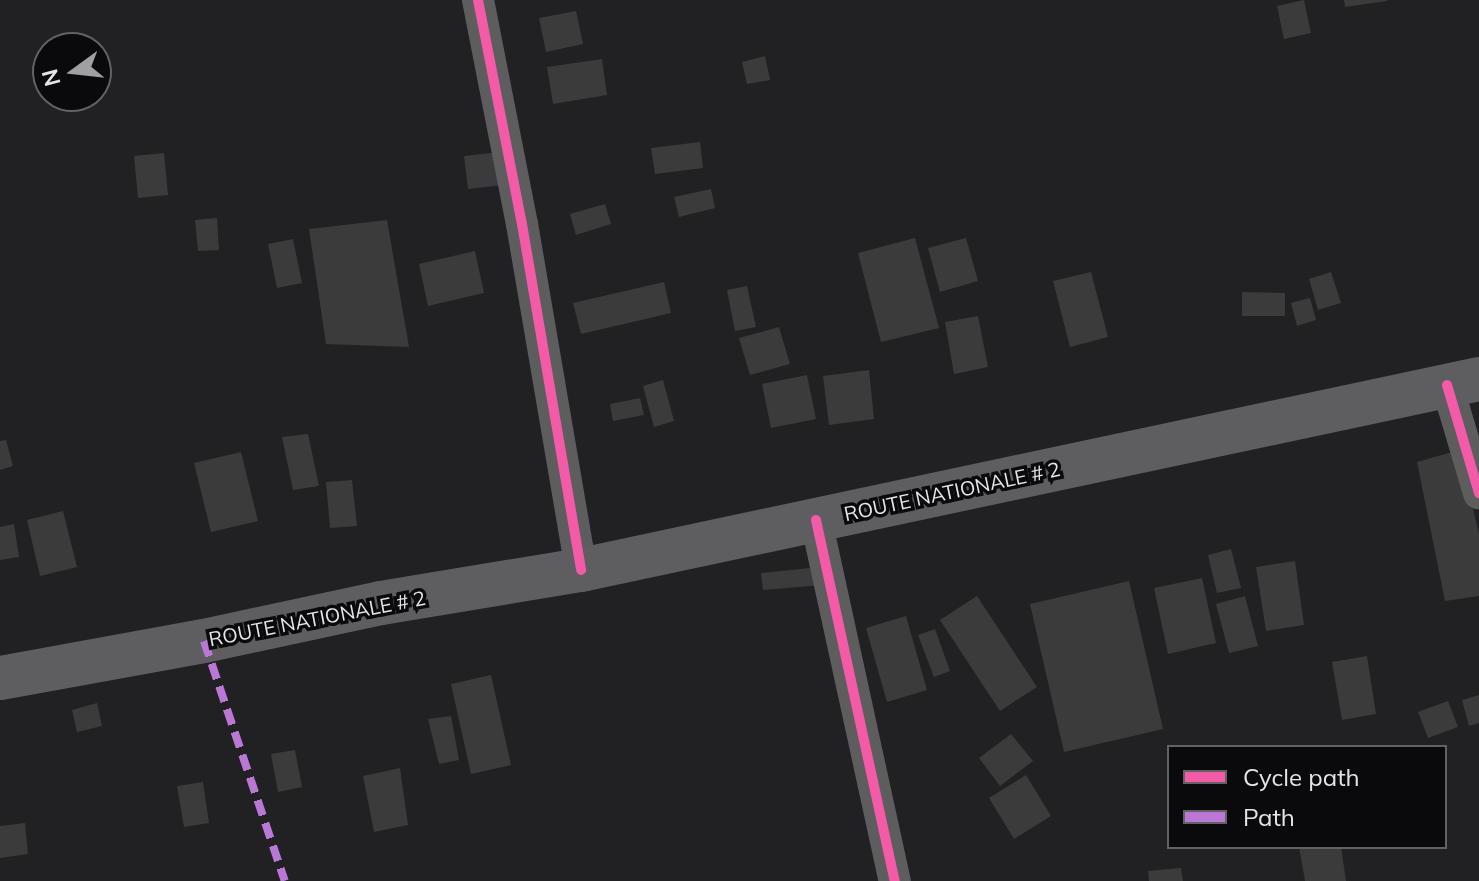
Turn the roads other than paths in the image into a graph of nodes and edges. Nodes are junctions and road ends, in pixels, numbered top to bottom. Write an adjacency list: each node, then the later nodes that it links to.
1 (478, 0): 5 (street)
2 (1463, 382): 3 (street); 4 (main road, ROUTE NATIONALE # 2)
3 (1479, 493)
4 (816, 520): 5 (main road, ROUTE NATIONALE # 2); 7 (street)
5 (581, 570): 6 (main road, ROUTE NATIONALE # 2)
6 (0, 678)
7 (895, 881)

